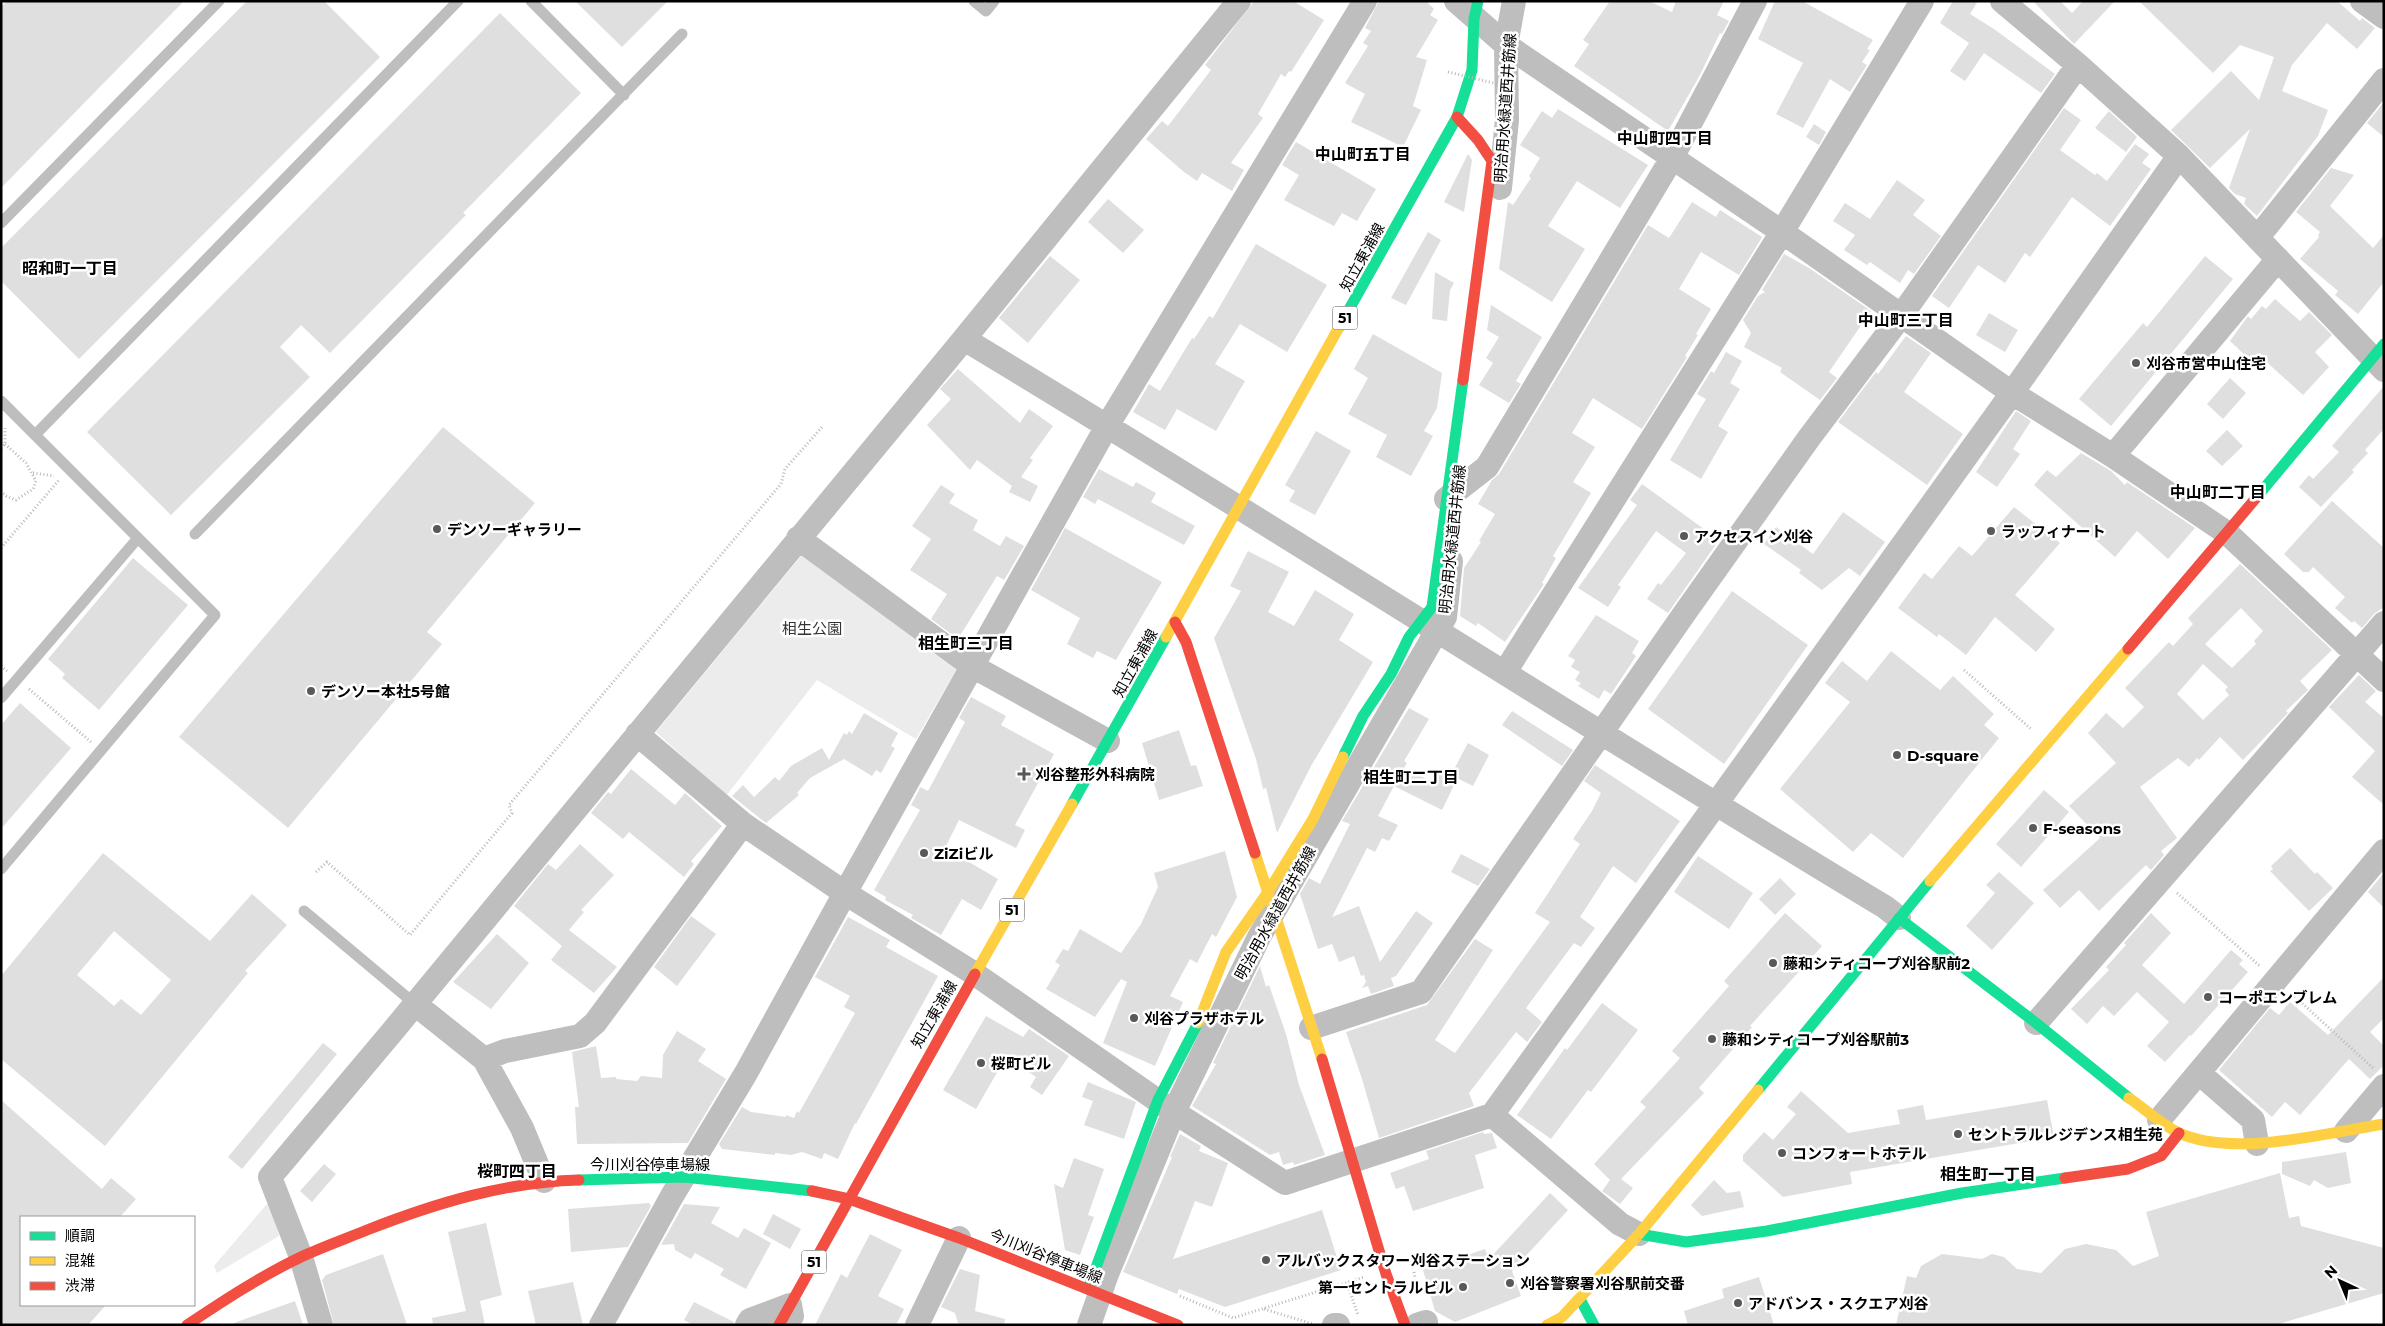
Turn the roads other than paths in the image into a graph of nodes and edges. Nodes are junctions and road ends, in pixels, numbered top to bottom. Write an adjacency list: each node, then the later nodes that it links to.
1 (219, 1): 24 (lane)
2 (458, 1): 34 (lane)
3 (530, 1): 20 (lane)
4 (974, 1): 5 (lane)
5 (994, 1)
6 (1239, 1): 29 (street)
7 (1365, 1): 33 (street)
8 (1456, 1): 14 (street)
9 (1514, 1): 17 (street, 明治用水緑道西井筋線)
10 (1755, 1): 23 (street)
11 (1922, 1): 25 (street)
12 (2002, 1): 18 (street)
13 (2362, 1): 15 (street)
14 (1476, 10): 17 (street); 21 (street, 知立東浦線 / 51)
15 (2384, 17)
16 (682, 34): 20 (lane)
17 (1506, 45): 23 (street); 36 (street, 明治用水緑道西井筋線)
18 (2078, 65): 22 (street); 28 (street)
19 (2384, 80): 26 (street)
20 (624, 95): 39 (lane)
21 (1457, 117): 36 (street); 37 (street, 知立東浦線 / 51)
22 (2179, 156): 26 (street); 31 (street)
23 (1672, 158): 25 (street); 36 (street)
24 (1, 223)
25 (1782, 232): 28 (street); 47 (street)
26 (2258, 237): 27 (street)
27 (2278, 259): 30 (street); 35 (street)
28 (1901, 316): 31 (street); 50 (street)
29 (964, 340): 33 (street); 41 (street)
30 (2380, 357): 38 (street)
31 (2012, 393): 35 (street); 53 (street)
32 (1, 401): 34 (lane)
33 (1107, 426): 37 (street); 46 (street)
34 (35, 435): 40 (lane)
35 (2112, 456): 38 (street)
36 (1452, 495): 44 (street, 明治用水緑道西井筋線)
37 (1239, 507): 42 (street, 知立東浦線 / 51); 44 (street)
38 (2227, 533): 45 (street); 60 (street)
39 (195, 534)
40 (138, 538): 49 (lane); 56 (lane)
41 (798, 538): 46 (street); 51 (street)
42 (1175, 622): 52 (street, 知立東浦線 / 51); 58 (street)
43 (2384, 623): 45 (street)
44 (1430, 625): 47 (street); 58 (street, 明治用水緑道西井筋線)
45 (2357, 655): 48 (street); 63 (street)
46 (972, 666): 52 (street); 57 (street)
47 (1505, 672): 50 (street)
48 (2384, 680)
49 (1, 698)
50 (1603, 732): 53 (street); 64 (street)
51 (637, 734): 54 (street); 62 (street)
52 (1108, 742): 61 (street, 知立東浦線 / 51)
53 (1714, 804): 60 (street); 69 (street)
54 (744, 824): 57 (street); 65 (street)
55 (2384, 851): 66 (street)
56 (1, 869)
57 (845, 893): 61 (street); 76 (street)
58 (1271, 902): 64 (street); 68 (street, 明治用水緑道西井筋線)
59 (304, 911): 62 (lane)
60 (1899, 918): 63 (street); 79 (street)
61 (975, 974): 68 (street); 78 (street, 知立東浦線 / 51)
62 (415, 1004): 65 (street); 81 (street)
63 (2036, 1023): 70 (street)
64 (1312, 1028): 75 (street)
65 (484, 1059): 77 (street)
66 (2199, 1073): 70 (street); 74 (street)
67 (2384, 1086): 72 (street)
68 (1166, 1106): 75 (street); 82 (street, 明治用水緑道西井筋線)
69 (1492, 1115): 75 (street); 79 (street)
70 (2159, 1120): 73 (street)
71 (2384, 1124): 72 (street)
72 (2346, 1130): 74 (street)
73 (2179, 1133): 74 (street); 79 (street)
74 (2257, 1144)
75 (1354, 1160): 86 (street)
76 (684, 1177): 77 (street, 今川刈谷停車場線); 78 (street, 今川刈谷停車場線); 89 (street)
77 (544, 1181): 81 (street, 今川刈谷停車場線)
78 (849, 1199): 80 (street, 今川刈谷停車場線); 84 (street, 知立東浦線 / 51)
79 (1639, 1234): 83 (street)
80 (959, 1238): 82 (street, 今川刈谷停車場線); 91 (street)
81 (301, 1257): 87 (street, 今川刈谷停車場線); 88 (street)
82 (1100, 1294): 92 (street); 93 (street, 明治用水緑道西井筋線); 94 (street); 95 (street, 今川刈谷停車場線)
83 (1580, 1299): 97 (street); 98 (street)
84 (788, 1318): 90 (street)
85 (1349, 1321): 96 (street)
86 (1416, 1324)
87 (187, 1325)
88 (321, 1325)
89 (601, 1325)
90 (747, 1325)
91 (917, 1325)
92 (1075, 1325)
93 (1089, 1325)
94 (1106, 1325)
95 (1178, 1325)
96 (1334, 1325)
97 (1548, 1325)
98 (1594, 1325)

